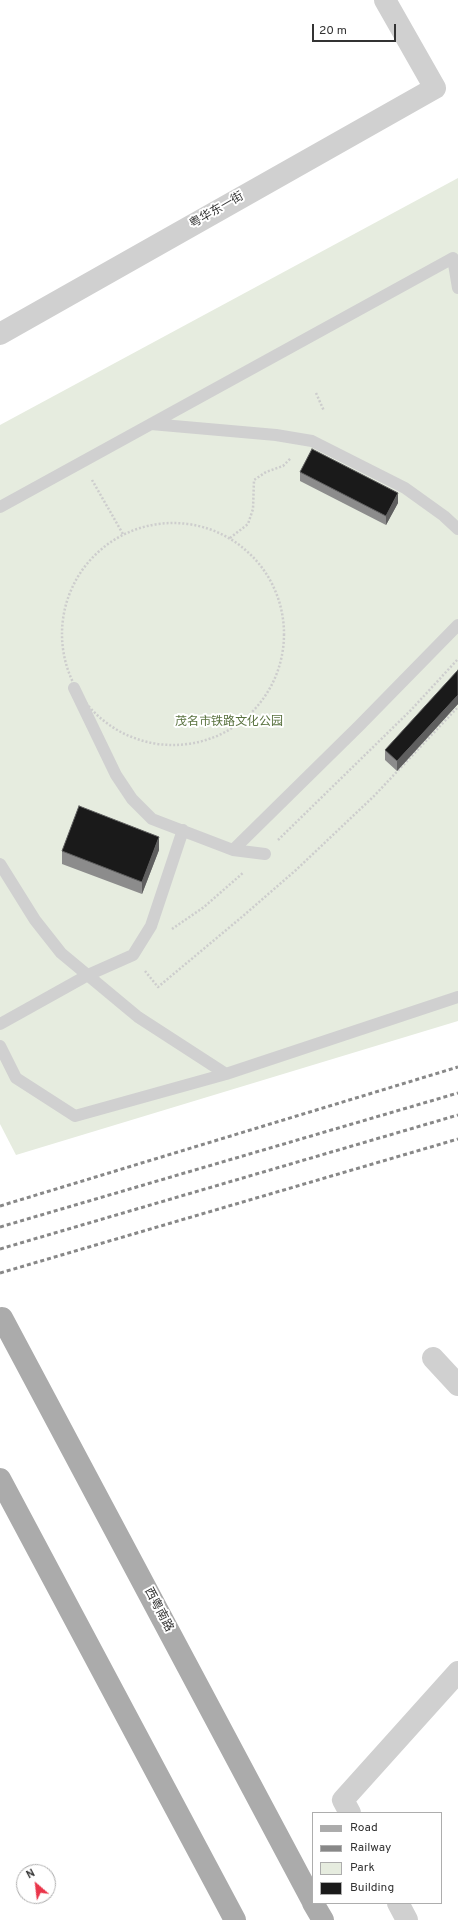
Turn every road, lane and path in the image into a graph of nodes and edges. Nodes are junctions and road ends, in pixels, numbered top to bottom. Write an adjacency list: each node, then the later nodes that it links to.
1 (385, 0): 3 (street, 粤华东一街)
2 (458, 288): 6 (lane)
3 (0, 334)
4 (316, 393): 5 (path)
5 (324, 412)
6 (151, 424): 7 (lane); 8 (lane)
7 (312, 442): 10 (lane); 12 (path)
8 (82, 462): 9 (lane); 11 (path)
9 (0, 507)
10 (458, 529)
11 (123, 534): 12 (path); 14 (path)
12 (230, 538): 14 (path)
13 (458, 625): 17 (lane)
14 (74, 688): 16 (lane)
15 (458, 707): 20 (path)
16 (183, 830): 17 (lane); 20 (lane)
17 (233, 850): 18 (lane)
18 (265, 854)
19 (0, 864): 21 (lane)
20 (133, 955): 21 (lane)
21 (88, 975): 23 (lane); 25 (lane)
22 (458, 997): 25 (lane)
23 (0, 1024)
24 (0, 1046): 25 (lane)
25 (226, 1074)
26 (2, 1318): 32 (main road, 西粤南路)
27 (433, 1358): 28 (street)
28 (458, 1385)
29 (0, 1479): 35 (main road)
30 (458, 1672): 31 (street)
31 (349, 1812)
32 (312, 1901)
33 (314, 1904): 36 (main road, 西粤南路)
34 (399, 1904): 37 (street)
35 (235, 1920)
36 (322, 1920)
37 (407, 1920)

